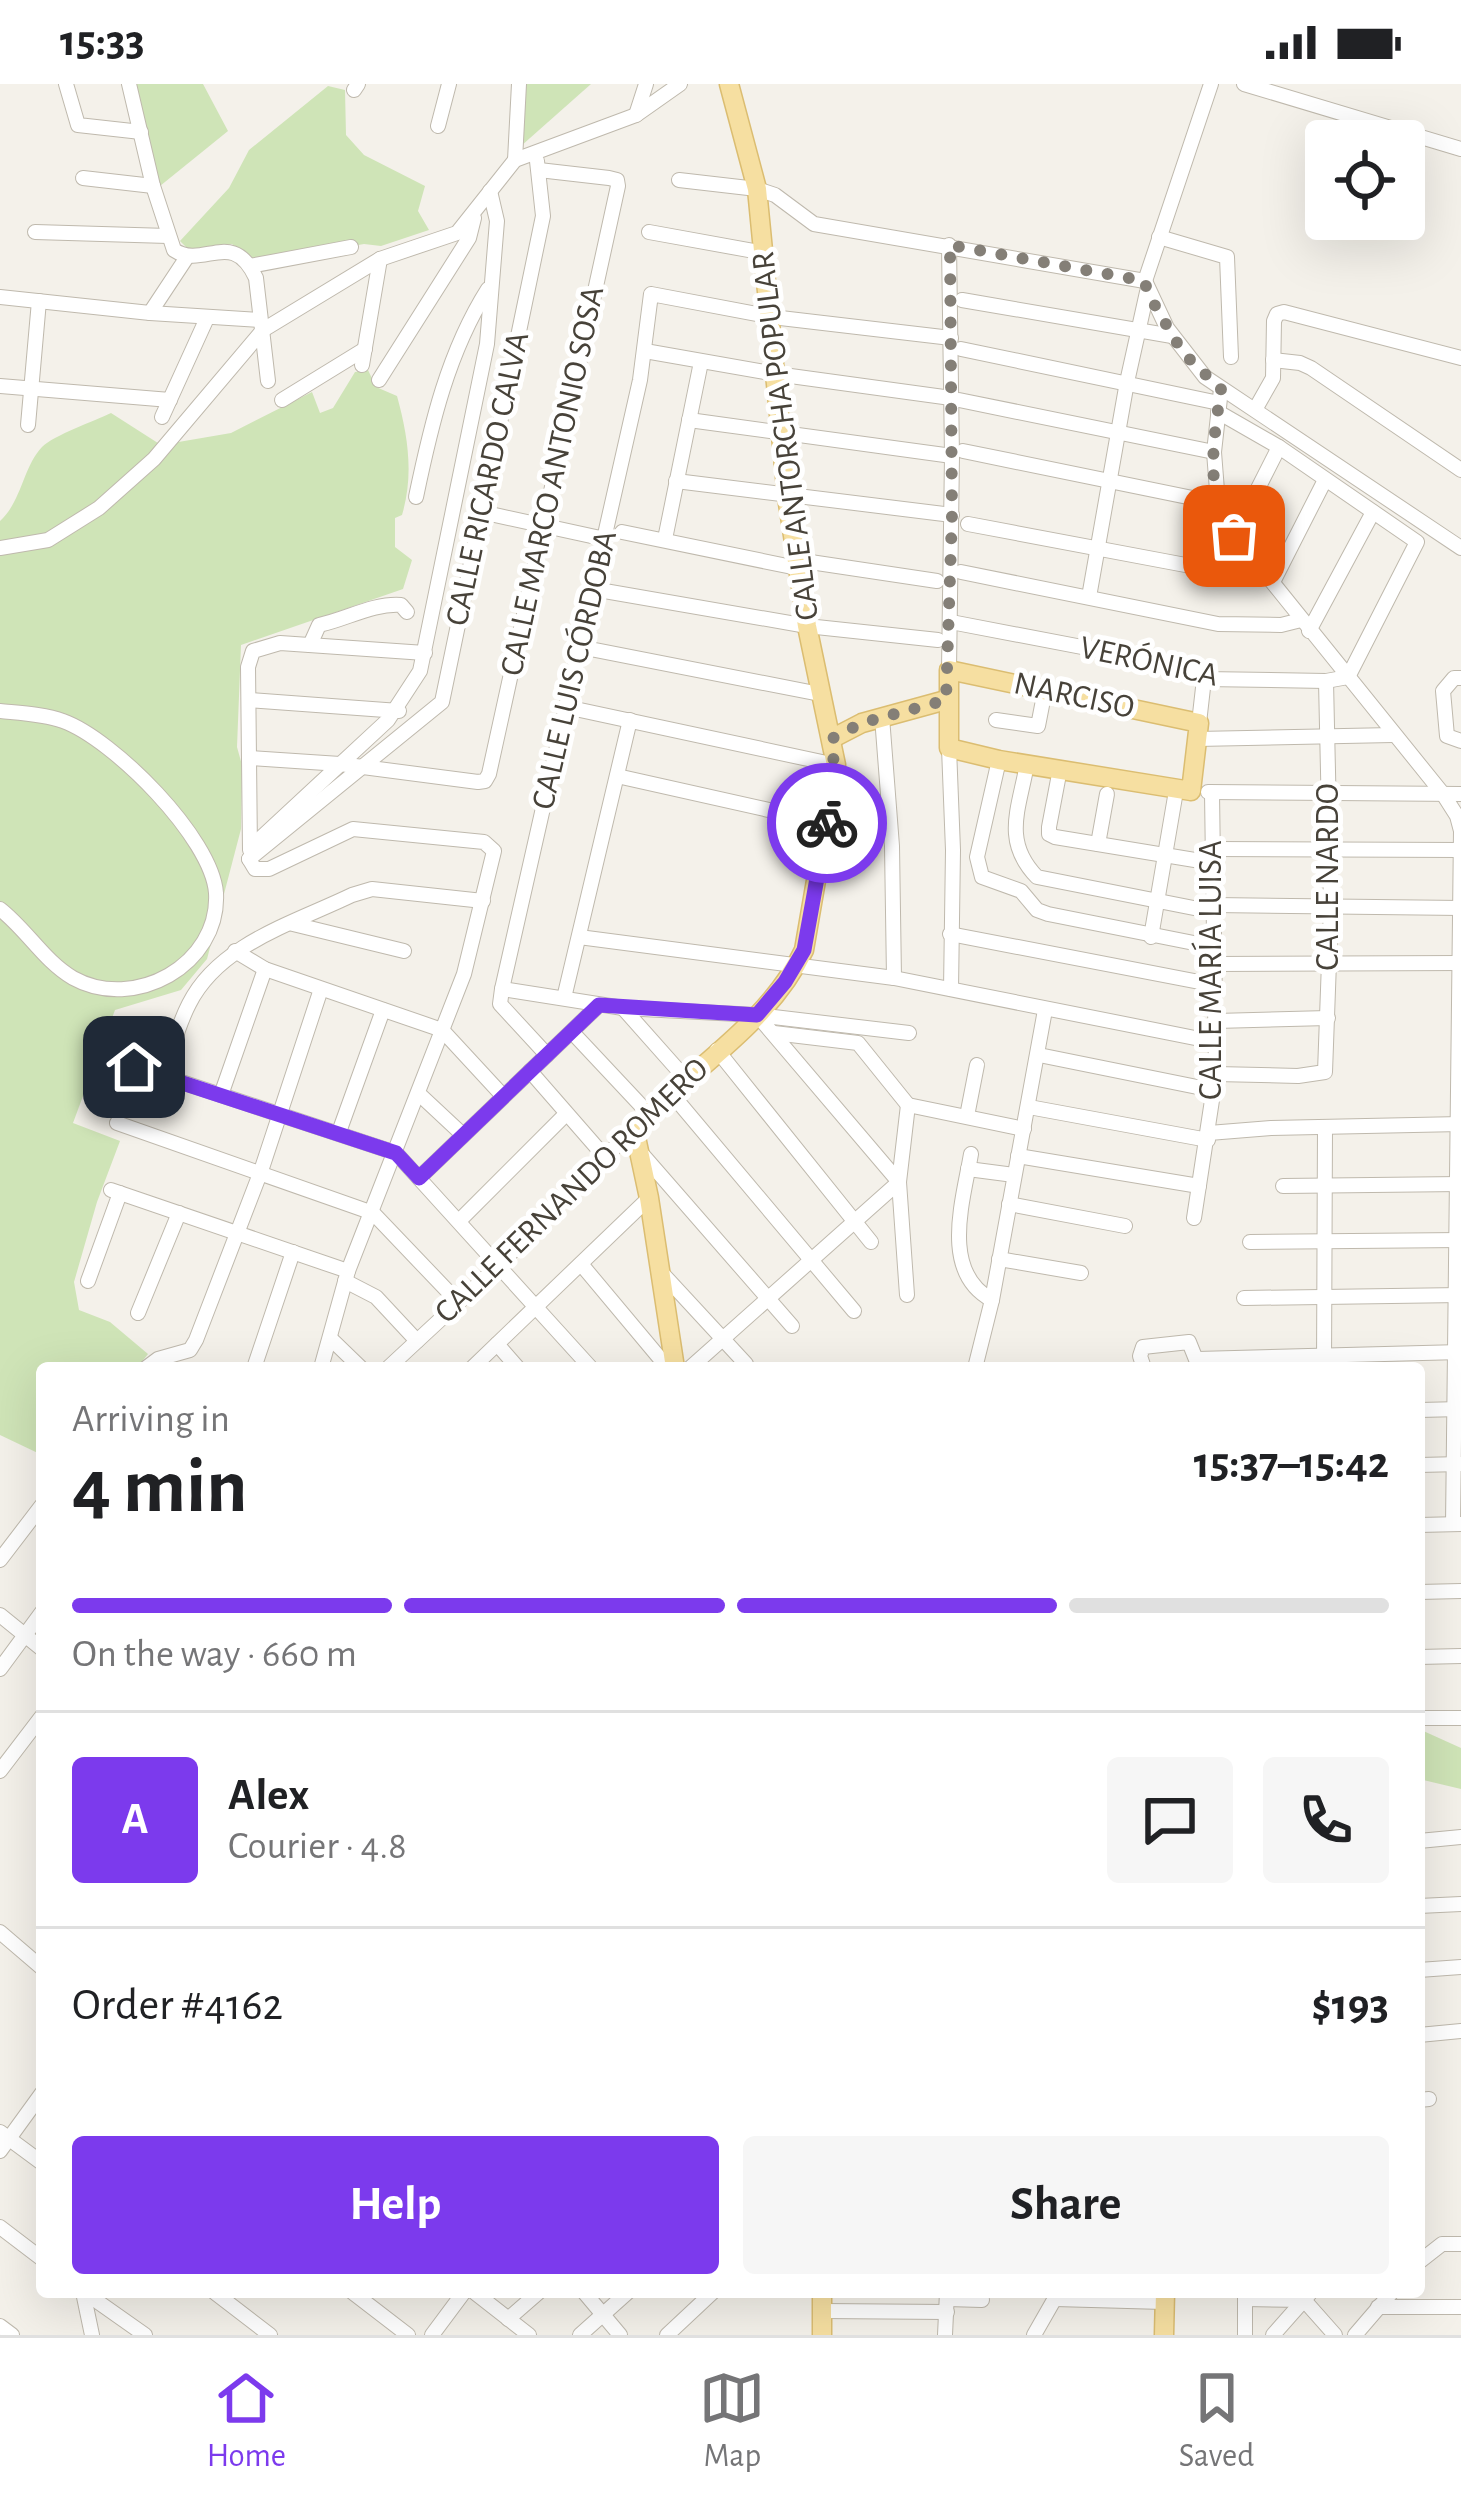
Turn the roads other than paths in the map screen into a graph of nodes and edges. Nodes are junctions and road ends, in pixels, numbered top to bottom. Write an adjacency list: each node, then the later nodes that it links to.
1 (66, 84): 12 (street)
2 (129, 84): 12 (street)
3 (449, 84): 11 (street)
4 (520, 84): 15 (street)
5 (646, 84): 10 (street)
6 (680, 84): 10 (street)
7 (729, 84): 20 (main road, CALLE ANTORCHA POPULAR)
8 (1211, 84): 26 (street)
9 (1244, 84): 13 (street)
10 (636, 115): 14 (street)
11 (438, 126)
12 (141, 132): 19 (street)
13 (1461, 149)
14 (534, 151): 15 (street); 16 (street, CALLE RICARDO CALVA)
15 (515, 160): 21 (street)
16 (538, 170): 78 (street, CALLE RICARDO CALVA); 81 (street, CALLE MARCO ANTONIO SOSA)
17 (83, 178): 19 (street)
18 (679, 180): 20 (street)
19 (153, 185): 25 (street)
20 (757, 190): 27 (street); 29 (main road, CALLE ANTORCHA POPULAR)
21 (490, 191): 22 (street); 33 (street)
22 (476, 213): 31 (street); 53 (street)
23 (35, 232): 25 (street)
24 (649, 232): 29 (street)
25 (168, 236): 30 (street)
26 (1159, 237): 34 (street); 47 (street)
27 (950, 245): 34 (street); 45 (street)
28 (351, 247): 32 (street)
29 (765, 253): 39 (main road, CALLE ANTORCHA POPULAR)
30 (187, 256): 32 (street); 38 (street)
31 (380, 259): 41 (street); 60 (street)
32 (250, 266): 41 (street)
33 (490, 285): 44 (street); 51 (street)
34 (1146, 287): 42 (street); 43 (street)
35 (0, 297): 37 (street)
36 (962, 300): 42 (street)
37 (39, 301): 38 (street); 57 (street)
38 (150, 314): 40 (street)
39 (772, 317): 45 (street); 46 (street, CALLE LUIS CÓRDOBA); 52 (main road, CALLE ANTORCHA POPULAR)
40 (207, 318): 41 (street); 59 (street)
41 (261, 325): 54 (street); 87 (street)
42 (1138, 332): 43 (street); 55 (street)
43 (1172, 337): 61 (street)
44 (487, 344): 51 (street); 104 (street)
45 (956, 344): 55 (street); 58 (street)
46 (645, 351): 50 (street); 85 (street, CALLE LUIS CÓRDOBA)
47 (1232, 357)
48 (1461, 358): 49 (street)
49 (1273, 360): 62 (street); 71 (street)
50 (701, 362): 52 (street); 64 (street)
51 (449, 369): 76 (street)
52 (776, 374): 58 (street); 67 (main road, CALLE ANTORCHA POPULAR)
53 (379, 380)
54 (268, 381)
55 (1127, 382): 61 (street); 66 (street)
56 (0, 386): 57 (street)
57 (32, 386): 59 (street); 65 (street)
58 (955, 399): 66 (street); 70 (street)
59 (170, 400): 63 (street)
60 (282, 400)
61 (1220, 401): 62 (street); 68 (street); 69 (street)
62 (1256, 408): 88 (street)
63 (162, 417)
64 (689, 420): 67 (street); 74 (street)
65 (28, 425)
66 (1118, 431): 69 (street); 72 (street)
67 (780, 434): 70 (street); 75 (main road, CALLE ANTORCHA POPULAR)
68 (1279, 446): 73 (street); 84 (street)
69 (1214, 452): 77 (street)
70 (958, 453): 72 (street); 80 (street)
71 (1461, 470)
72 (1110, 479): 77 (street); 89 (street)
73 (1325, 480): 79 (street); 94 (street)
74 (676, 481): 75 (street); 86 (street)
75 (787, 496): 80 (street); 90 (main road, CALLE ANTORCHA POPULAR)
76 (416, 497)
77 (1217, 503): 84 (street)
78 (482, 512): 81 (street); 120 (street, CALLE RICARDO CALVA)
79 (1373, 512): 100 (street); 106 (street)
80 (952, 515): 98 (street)
81 (544, 524): 85 (street); 132 (street, CALLE MARCO ANTONIO SOSA)
82 (968, 524): 89 (street)
83 (622, 532): 86 (street)
84 (1234, 536): 91 (street)
85 (605, 539): 95 (street, CALLE LUIS CÓRDOBA)
86 (665, 539): 90 (street)
87 (0, 548)
88 (1461, 548)
89 (1098, 549): 91 (street); 96 (street)
90 (797, 564): 93 (street); 99 (main road, CALLE ANTORCHA POPULAR)
91 (1262, 569): 94 (street)
92 (961, 572): 96 (street)
93 (937, 581)
94 (1273, 582): 100 (street)
95 (593, 589): 99 (street); 103 (street, CALLE LUIS CÓRDOBA)
96 (1090, 597): 100 (street)
97 (407, 612): 102 (street)
98 (951, 622): 105 (street); 108 (street, VERÓNICA)
99 (807, 626): 101 (street); 111 (main road, CALLE ANTORCHA POPULAR)
100 (1305, 626): 106 (street)
101 (938, 640)
102 (310, 645): 104 (street); 112 (street)
103 (580, 647): 111 (street); 114 (street, CALLE LUIS CÓRDOBA)
104 (425, 653): 115 (street)
105 (949, 670): 110 (main road, NARCISO); 113 (main road)
106 (1348, 677): 109 (street, VERÓNICA); 122 (street)
107 (1461, 678): 125 (street)
108 (1204, 679): 109 (street, VERÓNICA); 121 (street, CALLE MARÍA LUISA)
109 (1325, 681): 123 (street, CALLE NARDO)
110 (1045, 690): 119 (street); 121 (main road, NARCISO)
111 (820, 694): 124 (main road, CALLE ANTORCHA POPULAR)
112 (249, 700): 115 (street); 127 (street)
113 (946, 700): 117 (main road); 126 (main road)
114 (566, 707): 118 (street); 168 (street, CALLE LUIS CÓRDOBA)
115 (396, 709): 120 (street); 129 (street)
116 (0, 711): 152 (street)
117 (882, 717): 124 (main road); 165 (street)
118 (630, 720): 131 (street); 134 (street)
119 (995, 720)
120 (411, 727): 132 (street, CALLE RICARDO CALVA)
121 (1198, 731): 123 (street, NARCISO); 135 (main road, CALLE MARÍA LUISA)
122 (1394, 735): 123 (street, NARCISO); 139 (street)
123 (1327, 736): 137 (street, CALLE NARDO)
124 (833, 738): 131 (main road, CALLE ANTORCHA POPULAR)
125 (1461, 741)
126 (949, 748): 128 (main road); 155 (street)
127 (250, 758): 129 (street); 147 (street)
128 (999, 760): 130 (main road); 157 (street)
129 (340, 764): 132 (street); 147 (street)
130 (1028, 764): 133 (main road); 149 (street)
131 (836, 765): 141 (main road, CALLE ANTORCHA POPULAR)
132 (359, 769): 147 (street, CALLE RICARDO CALVA)
133 (1060, 769): 135 (main road); 142 (street)
134 (616, 776): 141 (street); 156 (street)
135 (1183, 791): 136 (street); 145 (street)
136 (1212, 793): 137 (street); 146 (street, CALLE MARÍA LUISA)
137 (1328, 793): 139 (street); 143 (street, CALLE NARDO)
138 (1106, 794): 142 (street)
139 (1443, 794): 140 (street); 144 (street)
140 (1461, 794)
141 (827, 823): 163 (main road, CALLE ANTORCHA POPULAR)
142 (1098, 844): 145 (street)
143 (1329, 850): 144 (street); 146 (street); 150 (street, CALLE NARDO)
144 (1460, 850): 151 (street)
145 (1164, 854): 146 (street); 149 (street)
146 (1213, 856): 153 (street, CALLE MARÍA LUISA)
147 (252, 858): 148 (street)
148 (483, 901): 154 (street); 179 (street)
149 (1156, 902): 153 (street); 157 (street)
150 (1331, 908): 151 (street); 153 (street); 161 (street, CALLE NARDO)
151 (1460, 908): 162 (street)
152 (0, 909)
153 (1214, 909): 160 (street, CALLE MARÍA LUISA)
154 (292, 924): 158 (street); 159 (street)
155 (950, 934): 166 (street); 169 (street)
156 (579, 937): 163 (street); 170 (street)
157 (1151, 938): 160 (street)
158 (236, 951): 164 (street); 192 (street)
159 (404, 951)
160 (1215, 956): 161 (street); 166 (street, CALLE MARÍA LUISA)
161 (1329, 963): 162 (street); 177 (street, CALLE NARDO)
162 (1460, 963): 175 (street)
163 (797, 964): 165 (street); 176 (main road, CALLE FERNANDO ROMERO)
164 (265, 969): 167 (street); 196 (street)
165 (894, 979): 169 (street)
166 (1215, 985): 178 (street, CALLE MARÍA LUISA)
167 (321, 989): 173 (street); 200 (street)
168 (502, 989): 170 (street); 185 (street)
169 (951, 989): 174 (street)
170 (564, 998): 171 (street)
171 (599, 1005): 172 (street); 180 (street)
172 (623, 1008): 176 (street); 193 (street)
173 (383, 1010): 179 (street); 209 (street)
174 (1045, 1010): 183 (street); 186 (street)
175 (1460, 1014): 189 (street)
176 (757, 1015): 181 (street); 182 (street); 184 (main road, CALLE FERNANDO ROMERO)
177 (1328, 1018): 178 (street); 191 (street, CALLE NARDO)
178 (1216, 1021): 183 (street, CALLE MARÍA LUISA)
179 (442, 1030): 195 (street); 197 (street)
180 (572, 1032): 185 (street); 201 (street)
181 (774, 1033): 198 (street); 219 (street)
182 (909, 1033)
183 (1215, 1042): 191 (street, CALLE MARÍA LUISA)
184 (717, 1050): 193 (main road, CALLE FERNANDO ROMERO); 230 (street)
185 (547, 1055): 190 (street)
186 (1039, 1055): 194 (street); 199 (street)
187 (106, 1057): 192 (street)
188 (977, 1064): 203 (street)
189 (1460, 1067): 205 (street)
190 (530, 1071): 197 (street); 202 (street)
191 (1216, 1073): 194 (street, CALLE MARÍA LUISA)
192 (163, 1076): 196 (street)
193 (678, 1086): 201 (main road, CALLE FERNANDO ROMERO); 239 (street)
194 (1212, 1090): 211 (street, CALLE MARÍA LUISA)
195 (418, 1094): 210 (street); 213 (street)
196 (220, 1095): 200 (street)
197 (503, 1096): 210 (street)
198 (908, 1105): 203 (street); 219 (street)
199 (1029, 1107): 208 (street); 211 (street)
200 (280, 1113): 209 (street); 216 (street)
201 (648, 1113): 207 (main road, CALLE FERNANDO ROMERO)
202 (566, 1114): 215 (street); 229 (street)
203 (967, 1116): 208 (street)
204 (117, 1123): 216 (street)
205 (1459, 1124): 206 (street); 220 (street)
206 (1325, 1126): 211 (street); 221 (street)
207 (634, 1128): 212 (main road); 215 (street, CALLE FERNANDO ROMERO)
208 (1024, 1129): 214 (street)
209 (339, 1132): 213 (street)
210 (463, 1135): 218 (street)
211 (1209, 1136): 222 (street, CALLE MARÍA LUISA)
212 (639, 1151): 224 (main road); 250 (street)
213 (396, 1153): 218 (street); 227 (street)
214 (1018, 1156): 217 (street); 222 (street)
215 (605, 1157): 240 (street, CALLE FERNANDO ROMERO)
216 (261, 1171): 227 (street); 232 (street)
217 (1013, 1175): 225 (street); 251 (street)
218 (419, 1178): 229 (street)
219 (899, 1182): 230 (street); 246 (street)
220 (1458, 1184): 221 (street); 234 (street)
221 (1326, 1185): 223 (street); 233 (street)
222 (1199, 1186): 228 (street, CALLE MARÍA LUISA)
223 (1282, 1186)
224 (649, 1198): 241 (street); 242 (main road)
225 (1009, 1204): 231 (street); 238 (street)
226 (179, 1213): 232 (street); 245 (street); 255 (street)
227 (373, 1213): 244 (street); 252 (street)
228 (1194, 1218)
229 (459, 1220): 240 (street)
230 (853, 1222): 236 (street); 239 (street)
231 (1125, 1226)
232 (237, 1232): 237 (street); 263 (street)
233 (1323, 1240): 234 (street); 235 (street); 249 (street)
234 (1458, 1240): 247 (street)
235 (1250, 1242)
236 (871, 1243)
237 (293, 1252): 244 (street); 264 (street)
238 (999, 1259): 243 (street); 251 (street)
239 (810, 1262): 250 (street); 254 (street)
240 (499, 1264): 252 (street, CALLE FERNANDO ROMERO); 253 (street)
241 (581, 1264): 253 (street); 271 (street)
242 (658, 1269): 258 (street); 272 (main road)
243 (1082, 1273)
244 (346, 1276): 257 (street); 259 (street)
245 (88, 1281)
246 (907, 1295)
247 (1458, 1295): 249 (street); 261 (street)
248 (1244, 1298): 249 (street)
249 (1324, 1298): 262 (street)
250 (769, 1300): 256 (street); 258 (street)
251 (992, 1300): 275 (street)
252 (458, 1302): 259 (street, CALLE FERNANDO ROMERO)
253 (537, 1306): 260 (street); 270 (street)
254 (854, 1311)
255 (138, 1313)
256 (793, 1326)
257 (331, 1339): 265 (street); 266 (street)
258 (725, 1339): 273 (street); 274 (street)
259 (417, 1341): 267 (street, CALLE FERNANDO ROMERO)
260 (497, 1344): 268 (street); 269 (street)
261 (1458, 1352): 262 (street); 279 (street)
262 (1324, 1361): 278 (street)
263 (154, 1362)
264 (256, 1362)
265 (323, 1362)
266 (356, 1362)
267 (394, 1362)
268 (478, 1362)
269 (513, 1362)
270 (587, 1362)
271 (667, 1362)
272 (671, 1362)
273 (697, 1362)
274 (744, 1362)
275 (976, 1362)
276 (1142, 1362): 277 (street)
277 (1197, 1362)
278 (1260, 1362)
279 (1458, 1409): 280 (street); 281 (street)
280 (1425, 1410)
281 (1458, 1464): 282 (street); 284 (street)
282 (1425, 1465)
283 (36, 1513): 286 (street)
284 (1457, 1524): 285 (street)
285 (1425, 1525)
286 (0, 1560)
287 (1461, 1591): 288 (street)
288 (1425, 1592)
289 (0, 1616): 291 (street)
290 (36, 1620): 291 (street)
291 (25, 1634): 292 (street); 295 (street)
292 (36, 1644)
293 (1461, 1656): 294 (street)
294 (1425, 1657)
295 (0, 1669)
296 (1425, 1718): 297 (street)
297 (1461, 1718)
298 (36, 1724): 299 (street)
299 (0, 1772)
300 (1461, 1838): 301 (street)
301 (1425, 1841)
302 (1461, 1904): 303 (street)
303 (1425, 1906)
304 (0, 1932): 305 (street)
305 (36, 1963)
306 (1461, 1967): 307 (street)
307 (1425, 1970)
308 (1461, 2031): 309 (street)
309 (1425, 2035)
310 (36, 2100): 311 (street)
311 (3, 2140): 312 (street)
312 (36, 2159)
313 (0, 2227): 315 (street)
314 (1461, 2244): 316 (street)
315 (36, 2254)
316 (1425, 2255)
317 (85, 2298): 342 (street)
318 (93, 2298): 343 (street)
319 (222, 2298): 344 (street)
320 (360, 2298): 345 (street)
321 (460, 2298): 346 (street)
322 (482, 2298): 339 (street)
323 (532, 2298): 339 (street)
324 (589, 2298): 338 (street)
325 (621, 2298): 338 (street)
326 (707, 2298): 350 (street)
327 (1055, 2298): 353 (street)
328 (1165, 2298): 354 (main road)
329 (1246, 2298): 355 (street)
330 (1305, 2298): 356 (street)
331 (1308, 2298): 357 (street)
332 (1386, 2298): 336 (street)
333 (982, 2300): 335 (street)
334 (822, 2301): 335 (street); 351 (main road)
335 (947, 2301): 352 (street)
336 (1378, 2306): 337 (street); 358 (street)
337 (1461, 2307)
338 (603, 2314): 348 (street); 349 (street)
339 (508, 2319): 347 (street)
340 (0, 2326): 341 (street)
341 (12, 2335)
342 (92, 2335)
343 (145, 2335)
344 (270, 2335)
345 (408, 2335)
346 (432, 2335)
347 (530, 2335)
348 (580, 2335)
349 (620, 2335)
350 (667, 2335)
351 (822, 2335)
352 (945, 2335)
353 (1034, 2335)
354 (1165, 2335)
355 (1245, 2335)
356 (1273, 2335)
357 (1335, 2335)
358 (1354, 2335)

